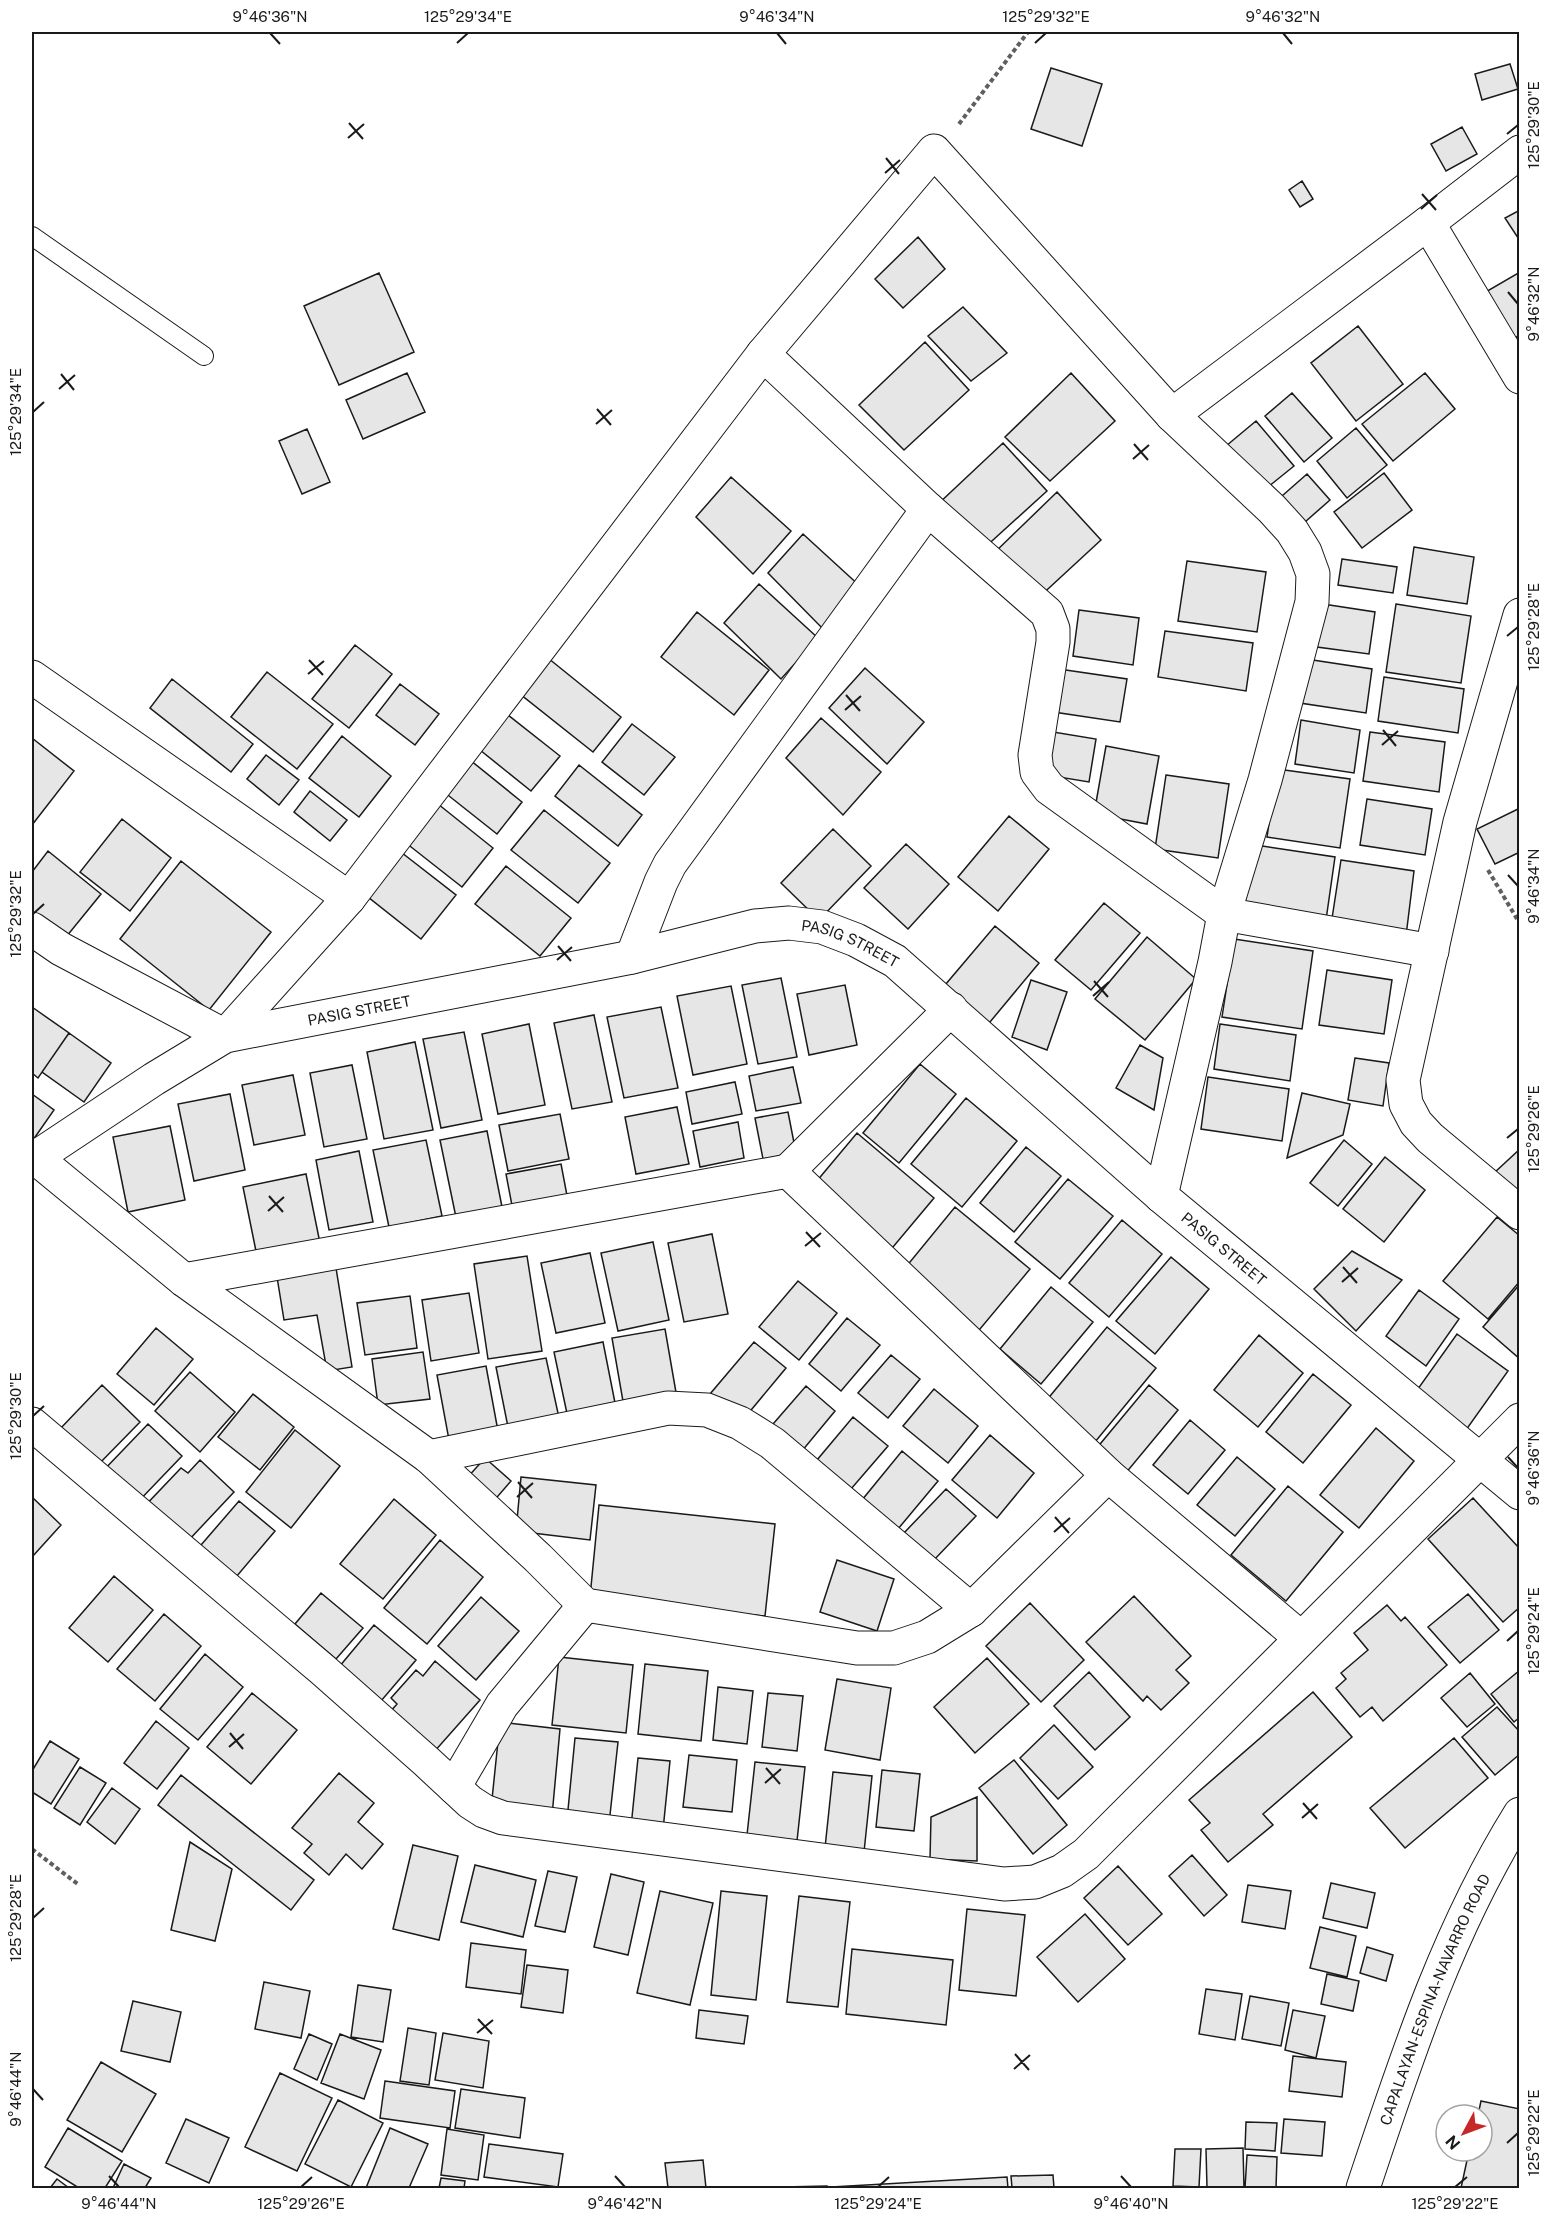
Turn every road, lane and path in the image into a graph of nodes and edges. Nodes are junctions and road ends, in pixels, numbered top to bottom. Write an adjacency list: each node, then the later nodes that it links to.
1 (1028, 32): 2 (path)
2 (934, 151): 6 (street); 9 (street)
3 (1520, 152): 4 (street)
4 (1428, 223): 8 (street); 9 (street)
5 (32, 236): 7 (lane)
6 (763, 354): 10 (street); 13 (street)
7 (204, 356)
8 (1520, 377)
9 (1172, 415): 14 (street)
10 (928, 509): 14 (street); 17 (street)
11 (1520, 615): 16 (street)
12 (32, 677): 13 (street)
13 (349, 898): 19 (street)
14 (1224, 914): 16 (street); 22 (street)
15 (32, 929): 19 (street)
16 (1432, 951): 23 (street)
17 (632, 957): 18 (street, PASIG STREET); 19 (street, PASIG STREET)
18 (951, 1009): 21 (street); 22 (street, PASIG STREET)
19 (225, 1036): 20 (street, PASIG STREET)
20 (33, 1158): 24 (street)
21 (788, 1171): 24 (street); 29 (street)
22 (1161, 1196): 28 (street, PASIG STREET)
23 (1520, 1213)
24 (184, 1280): 27 (street)
25 (1520, 1420): 28 (street)
26 (32, 1424): 34 (street)
27 (429, 1457): 31 (street); 32 (street)
28 (1480, 1460): 30 (street, PASIG STREET); 33 (street)
29 (1108, 1475): 32 (street); 33 (street)
30 (1520, 1493)
31 (585, 1605): 32 (street); 34 (street)
32 (971, 1610)
33 (1301, 1638): 34 (street)
34 (454, 1787)
35 (1520, 1814): 38 (street, CAPALAYAN-ESPINA-NAVARRO ROAD)
36 (32, 1850): 37 (path)
37 (80, 1885)
38 (1363, 2188)

